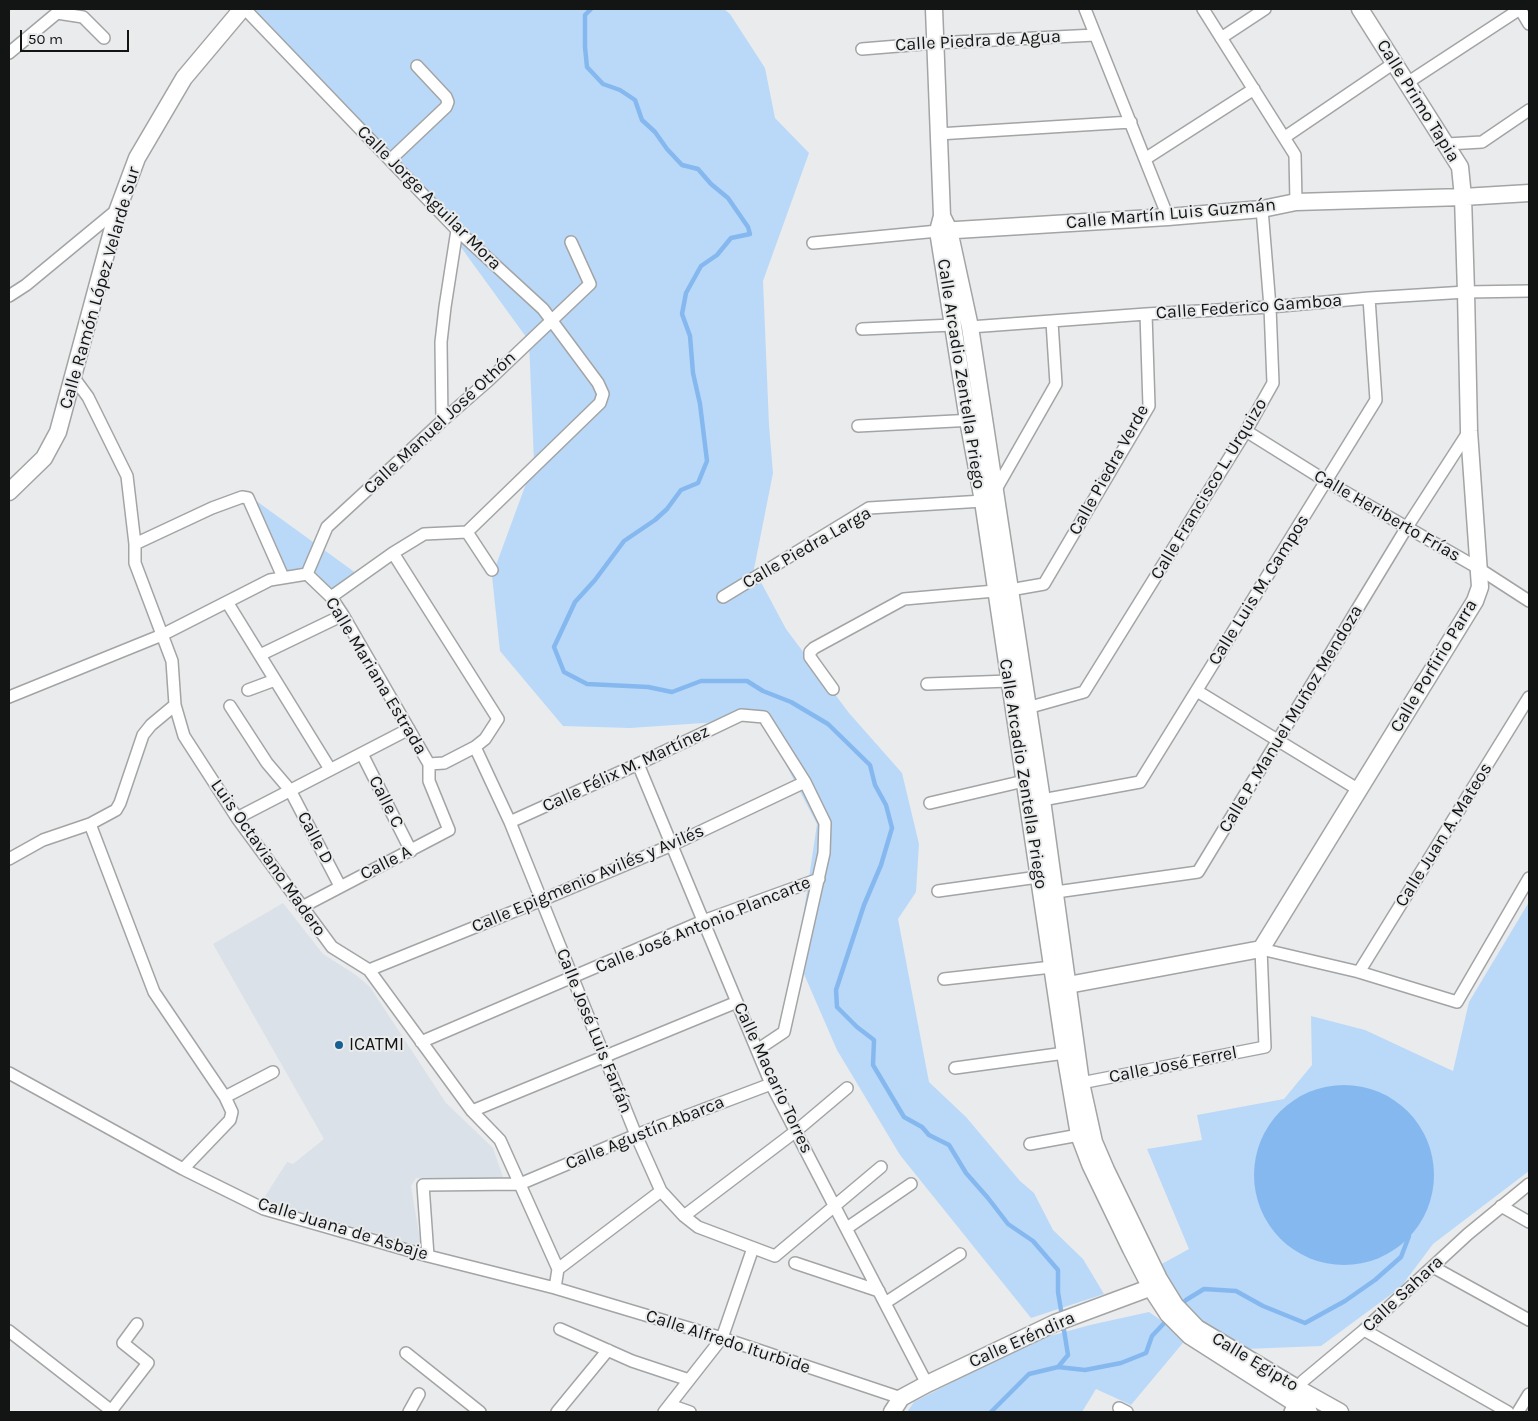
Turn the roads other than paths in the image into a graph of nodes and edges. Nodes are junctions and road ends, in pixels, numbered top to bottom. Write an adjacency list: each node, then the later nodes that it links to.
1 (91, 9): 9 (street)
2 (244, 9): 27 (street, Calle Jorge Aguilar Mora); 31 (street, Calle Ramón López Velarde Sur)
3 (934, 9): 14 (street, Calle Arcadio Zentella Priego)
4 (1085, 9): 11 (street)
5 (1203, 9): 13 (street)
6 (1265, 9): 13 (street)
7 (1360, 9): 17 (street, Calle Primo Tapia)
8 (1520, 9): 10 (street); 19 (street)
9 (83, 17): 12 (street); 16 (street)
10 (1529, 24)
11 (1095, 35): 14 (street, Calle Piedra de Agua); 22 (street)
12 (104, 38)
13 (1221, 38): 20 (street)
14 (935, 43): 15 (street, Calle Piedra de Agua); 23 (street, Calle Arcadio Zentella Priego)
15 (862, 49)
16 (9, 53)
17 (1394, 63): 19 (street, Calle Primo Tapia); 24 (street)
18 (417, 66): 27 (street)
19 (1407, 83): 25 (street, Calle Primo Tapia)
20 (1254, 89): 24 (street); 26 (street)
21 (1529, 110): 25 (street)
22 (1131, 122): 23 (street); 26 (street)
23 (938, 134): 34 (street, Calle Arcadio Zentella Priego)
24 (1285, 137): 30 (street)
25 (1447, 144): 29 (street, Calle Primo Tapia)
26 (1146, 159): 33 (street)
27 (390, 160): 35 (street, Calle Jorge Aguilar Mora)
28 (1529, 193): 29 (street, Calle Martín Luis Guzmán)
29 (1463, 197): 30 (street, Calle Martín Luis Guzmán); 39 (street, Calle Porfirio Parra)
30 (1296, 202): 32 (street, Calle Martín Luis Guzmán)
31 (118, 209): 40 (street); 49 (street, Calle Ramón López Velarde Sur)
32 (1262, 209): 33 (street, Calle Martín Luis Guzmán); 42 (street, Calle Francisco L. Urquizo)
33 (1168, 217): 34 (street, Calle Martín Luis Guzmán)
34 (943, 226): 37 (street, Calle Martín Luis Guzmán); 46 (street, Calle Arcadio Zentella Priego); 47 (street, Calle Arcadio Zentella Priego)
35 (457, 230): 44 (street, Calle Jorge Aguilar Mora); 51 (street)
36 (571, 242): 44 (street, Calle Manuel José Othón)
37 (813, 243)
38 (1529, 291): 39 (street, Calle Federico Gamboa)
39 (1466, 292): 41 (street, Calle Federico Gamboa); 54 (street, Calle Porfirio Parra)
40 (9, 296)
41 (1369, 298): 42 (street, Calle Federico Gamboa); 55 (street, Calle Luis M. Campos)
42 (1270, 307): 43 (street, Calle Federico Gamboa); 53 (street, Calle Francisco L. Urquizo)
43 (1146, 314): 45 (street, Calle Federico Gamboa); 66 (street, Calle Piedra Verde)
44 (551, 322): 51 (street, Calle Manuel José Othón); 59 (street, Calle Jorge Aguilar Mora)
45 (1052, 322): 47 (street, Calle Federico Gamboa); 57 (street)
46 (953, 325): 48 (street); 50 (street, Calle Arcadio Zentella Priego)
47 (970, 327): 50 (street, Calle Arcadio Zentella Priego)
48 (862, 329)
49 (74, 378): 56 (street, Calle Ramón López Velarde Sur); 60 (street, Luis Octaviano Madero)
50 (976, 419): 52 (street); 57 (street, Calle Arcadio Zentella Priego)
51 (442, 421): 64 (street, Calle Manuel José Othón)
52 (858, 426)
53 (1246, 431): 55 (street, Calle Heriberto Frías); 84 (street, Calle Francisco L. Urquizo)
54 (1469, 431): 58 (street, Calle P. Manuel Muñoz Mendoza); 62 (street, Calle Porfirio Parra)
55 (1326, 481): 58 (street, Calle Heriberto Frías); 79 (street, Calle Luis M. Campos)
56 (9, 492)
57 (989, 496): 66 (street, Calle Arcadio Zentella Priego); 68 (street, Calle Piedra Larga)
58 (1407, 527): 62 (street, Calle Heriberto Frías); 86 (street, Calle P. Manuel Muñoz Mendoza)
59 (467, 532): 61 (street); 63 (street)
60 (135, 544): 65 (street); 72 (street, Luis Octaviano Madero)
61 (393, 553): 67 (street); 87 (street)
62 (1478, 568): 69 (street, Calle Heriberto Frías); 95 (street, Calle Porfirio Parra)
63 (492, 570)
64 (307, 574): 65 (street); 67 (street, Calle Mariana Estrada)
65 (283, 577): 70 (street)
66 (1002, 590): 75 (street, Calle Arcadio Zentella Priego); 77 (street, Calle Piedra Verde); 84 (street, Calle Arcadio Zentella Priego)
67 (331, 597): 71 (street, Calle Mariana Estrada)
68 (723, 597)
69 (1529, 601)
70 (227, 602): 72 (street); 73 (street)
71 (343, 615): 73 (street); 85 (street, Calle Mariana Estrada)
72 (162, 635): 81 (street); 82 (street, Luis Octaviano Madero)
73 (260, 655): 74 (street)
74 (275, 680): 78 (street); 91 (street)
75 (1009, 681): 76 (street); 92 (street, Calle Arcadio Zentella Priego)
76 (927, 684)
77 (833, 689)
78 (248, 690)
79 (1197, 691): 86 (street); 96 (street, Calle Luis M. Campos)
80 (1529, 697): 116 (street, Calle Juan A. Mateos)
81 (9, 698)
82 (175, 706): 98 (street, Luis Octaviano Madero); 100 (street)
83 (230, 706): 94 (street, Calle D)
84 (1027, 708): 96 (street, Calle Arcadio Zentella Priego)
85 (409, 730): 88 (street); 89 (street, Calle Mariana Estrada)
86 (1278, 740): 95 (street); 109 (street, Calle P. Manuel Muñoz Mendoza)
87 (475, 747): 89 (street); 99 (street, Calle José Luis Farfán)
88 (362, 754): 91 (street); 102 (street, Calle C)
89 (429, 764): 102 (street, Calle A)
90 (638, 764): 93 (street, Calle Félix M. Martínez); 99 (street, Calle Félix M. Martínez); 101 (street, Calle Macario Torres)
91 (330, 769): 94 (street)
92 (1024, 781): 97 (street); 104 (street, Calle Arcadio Zentella Priego)
93 (805, 782): 101 (street, Calle Epigmenio Avilés y Avilés); 106 (street)
94 (290, 790): 98 (street); 107 (street, Calle D)
95 (1358, 790): 113 (street, Calle Porfirio Parra)
96 (1042, 800): 109 (street, Calle Arcadio Zentella Priego)
97 (930, 803)
98 (237, 818): 111 (street, Luis Octaviano Madero)
99 (510, 822): 110 (street, Calle José Luis Farfán)
100 (90, 824): 103 (street); 131 (street)
101 (672, 845): 110 (street, Calle Epigmenio Avilés y Avilés); 112 (street, Calle Macario Torres)
102 (411, 851): 107 (street, Calle A)
103 (9, 859)
104 (1038, 877): 108 (street); 109 (street, Calle Arcadio Zentella Priego)
105 (1529, 878): 116 (street)
106 (819, 879): 112 (street, Calle José Antonio Plancarte); 122 (street)
107 (340, 886): 111 (street, Calle A)
108 (938, 891)
109 (1048, 893): 114 (street, Calle Arcadio Zentella Priego); 119 (street, Calle Arcadio Zentella Priego)
110 (542, 900): 115 (street, Calle Epigmenio Avilés y Avilés); 117 (street, Calle José Luis Farfán)
111 (302, 907): 115 (street, Luis Octaviano Madero)
112 (703, 921): 117 (street, Calle José Antonio Plancarte); 120 (street, Calle Macario Torres)
113 (1261, 949): 116 (street); 119 (street); 128 (street, Calle José Ferrel)
114 (1052, 967): 118 (street); 123 (street, Calle Arcadio Zentella Priego)
115 (368, 970): 121 (street, Luis Octaviano Madero)
116 (1359, 972)
117 (572, 977): 121 (street, Calle José Antonio Plancarte); 124 (street, Calle José Luis Farfán)
118 (944, 979)
119 (1068, 985): 128 (street, Calle Arcadio Zentella Priego)
120 (737, 1002): 122 (street, Calle Macario Torres); 124 (street)
121 (421, 1042): 132 (street, Luis Octaviano Madero)
122 (757, 1050): 129 (street, Calle Macario Torres)
123 (1065, 1053): 125 (street); 135 (street, Calle Arcadio Zentella Priego)
124 (604, 1056): 132 (street); 134 (street, Calle José Luis Farfán)
125 (955, 1068)
126 (273, 1072): 131 (street)
127 (9, 1073): 138 (street, Calle Juana de Asbaje)
128 (1081, 1082): 154 (street, Calle Arcadio Zentella Priego)
129 (771, 1084): 133 (street, Calle Macario Torres); 134 (street, Calle Agustín Abarca)
130 (847, 1088): 133 (street)
131 (225, 1097): 138 (street)
132 (472, 1111): 139 (street, Luis Octaviano Madero)
133 (796, 1131): 143 (street, Calle Macario Torres); 145 (street)
134 (636, 1135): 139 (street, Calle Agustín Abarca); 142 (street, Calle José Luis Farfán)
135 (1079, 1135): 136 (street); 154 (street, Calle Arcadio Zentella Priego)
136 (1030, 1144)
137 (881, 1167): 143 (street)
138 (184, 1170): 150 (street, Calle Juana de Asbaje)
139 (520, 1184): 150 (street); 153 (street, Luis Octaviano Madero)
140 (911, 1184): 147 (street)
141 (1529, 1184): 144 (street, Calle Sahara)
142 (662, 1191): 145 (street, Calle José Luis Farfán); 153 (street)
143 (834, 1205): 147 (street, Calle Macario Torres); 148 (street, Calle José Luis Farfán)
144 (1501, 1206): 146 (street); 152 (street, Calle Sahara)
145 (684, 1216): 148 (street, Calle José Luis Farfán)
146 (1529, 1222)
147 (847, 1228): 156 (street, Calle Macario Torres)
148 (753, 1248): 164 (street)
149 (960, 1254): 157 (street)
150 (428, 1256): 155 (street, Calle Juana de Asbaje)
151 (796, 1263): 156 (street)
152 (1433, 1267): 159 (street); 162 (street, Calle Sahara)
153 (558, 1269): 155 (street)
154 (1157, 1285): 158 (street, Calle Arcadio Zentella Priego); 168 (street, Calle Eréndira)
155 (555, 1288): 164 (street, Calle Alfredo Iturbide)
156 (879, 1291): 157 (street, Calle Macario Torres)
157 (886, 1303): 168 (street, Calle Macario Torres)
158 (1172, 1309): 172 (street, Calle Egipto)
159 (1529, 1320)
160 (137, 1324): 174 (street)
161 (560, 1329): 165 (street)
162 (1364, 1330): 172 (street, Calle Sahara); 181 (street)
163 (9, 1331): 174 (street)
164 (722, 1338): 167 (street); 171 (street, Calle Alfredo Iturbide)
165 (608, 1350): 167 (street); 177 (street)
166 (406, 1353): 176 (street)
167 (688, 1380): 173 (street)
168 (927, 1384): 171 (street, Calle Eréndira)
169 (418, 1394): 175 (street)
170 (1529, 1394): 182 (street)
171 (901, 1398): 179 (street, Calle Eréndira)
172 (1298, 1404): 180 (street, Calle Egipto)
173 (667, 1409): 178 (street)
174 (112, 1411)
175 (409, 1412)
176 (480, 1412)
177 (556, 1412)
178 (690, 1412)
179 (892, 1412)
180 (1340, 1412)
181 (1508, 1412)
182 (1518, 1412)

